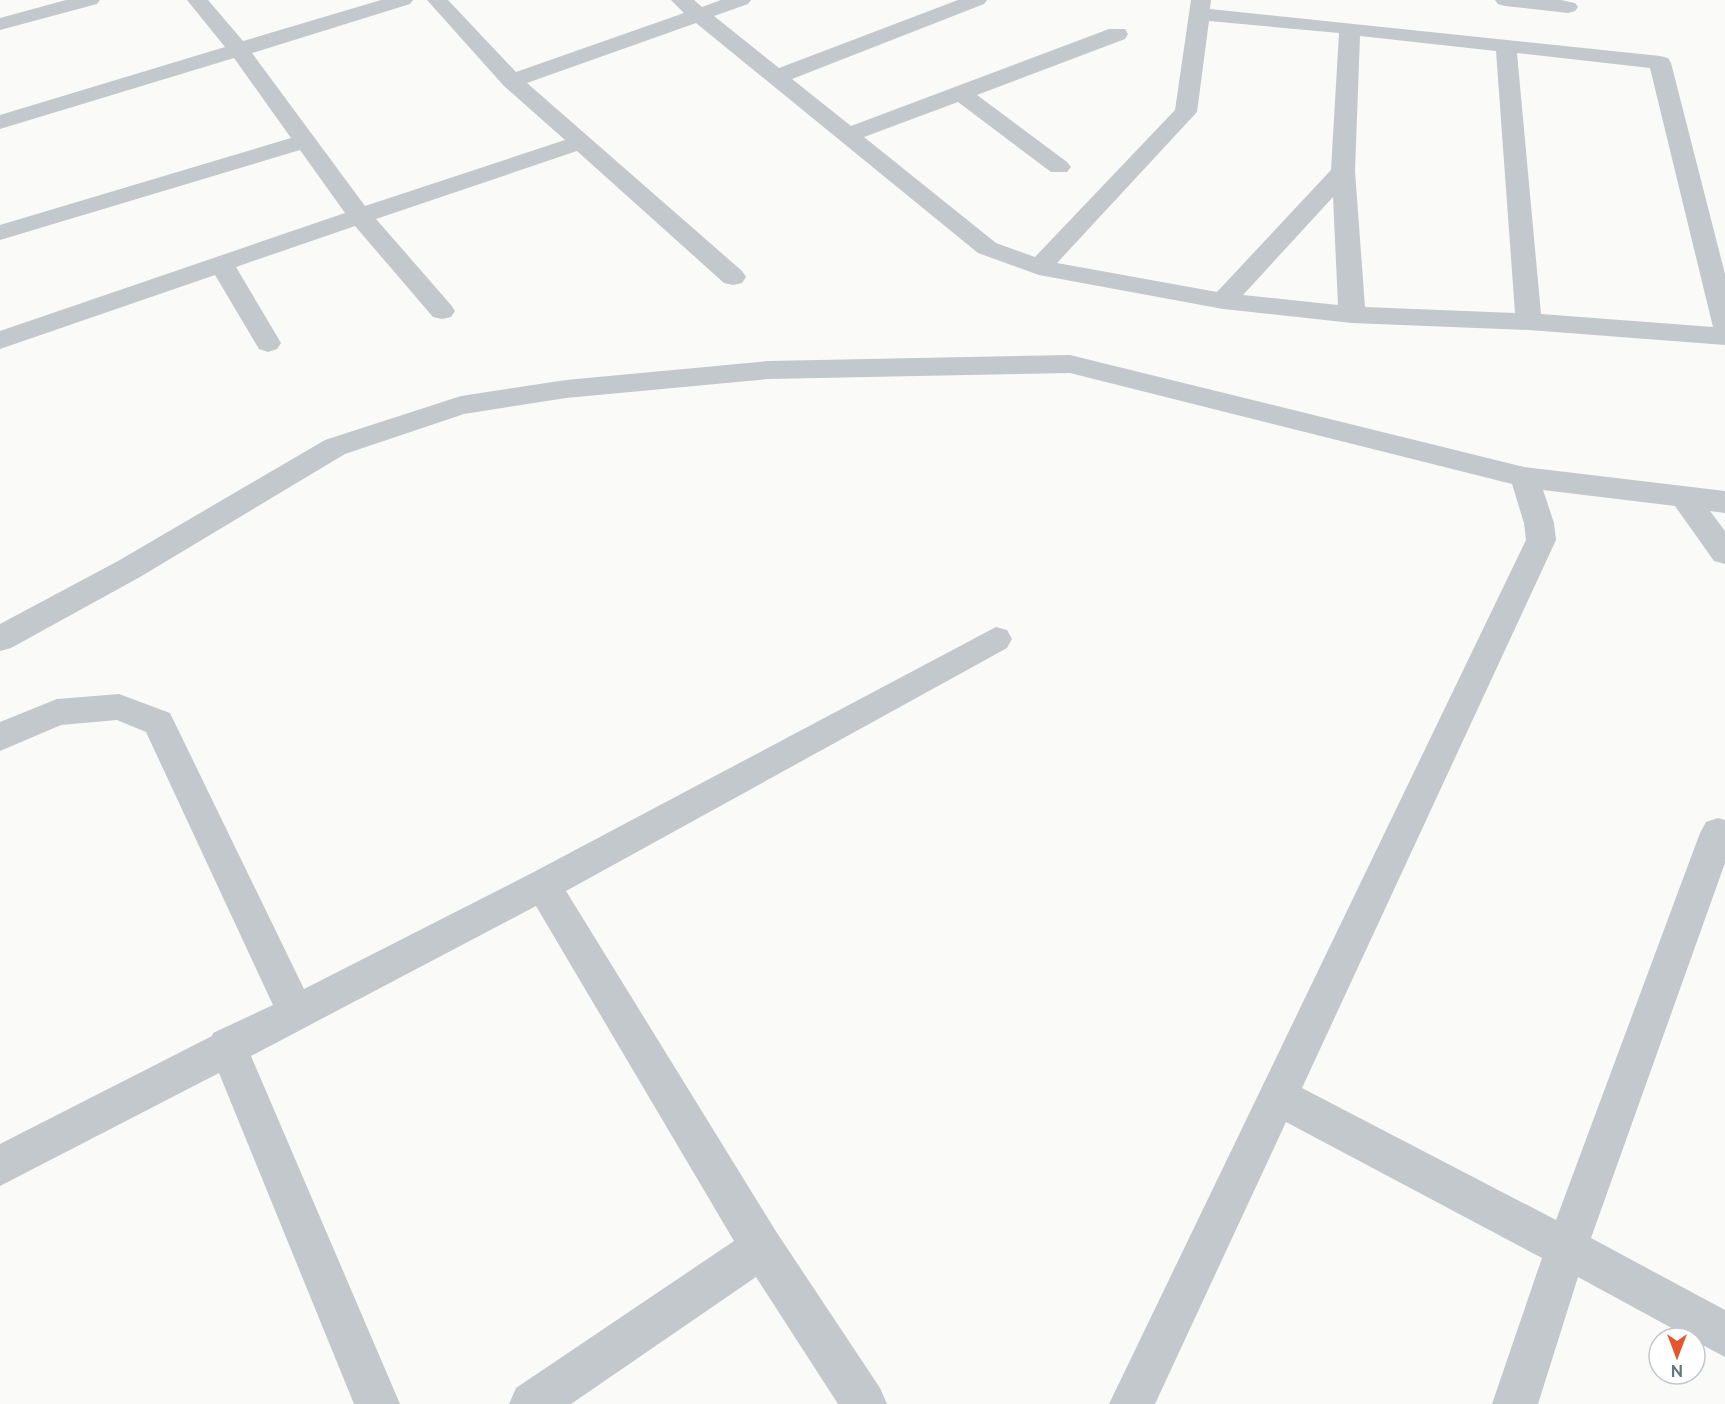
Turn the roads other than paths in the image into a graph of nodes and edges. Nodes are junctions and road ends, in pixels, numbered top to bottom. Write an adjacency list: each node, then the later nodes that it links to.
1 (196, 0): 16 (street)
2 (403, 0): 16 (street)
3 (437, 0): 18 (street)
4 (681, 0): 11 (street)
5 (741, 0): 11 (street)
6 (977, 0): 17 (street)
7 (1505, 0): 10 (street)
8 (80, 1): 12 (street)
9 (1201, 7): 13 (street); 29 (street)
10 (1568, 7)
11 (699, 15): 17 (street); 18 (street)
12 (0, 24)
13 (1350, 28): 15 (street); 25 (street)
14 (1117, 34): 19 (street)
15 (1506, 46): 34 (street); 35 (street)
16 (239, 50): 20 (street); 22 (street)
17 (776, 76): 21 (street)
18 (512, 81): 23 (street)
19 (960, 93): 21 (street); 24 (street)
20 (0, 122)
21 (849, 135): 29 (street)
22 (304, 141): 26 (street); 27 (street)
23 (582, 142): 26 (street); 30 (street)
24 (1059, 167)
25 (1343, 171): 31 (street); 33 (street)
26 (360, 216): 28 (street); 32 (street)
27 (0, 233)
28 (221, 264): 37 (street); 38 (street)
29 (1039, 267): 31 (street)
30 (734, 277)
31 (1223, 302): 33 (street)
32 (442, 311)
33 (1352, 315): 34 (street)
34 (1529, 322): 36 (street)
35 (1725, 326)
36 (1725, 336)
37 (0, 340)
38 (268, 343)
39 (1524, 477): 40 (street); 43 (street); 50 (street)
40 (1685, 498): 41 (street); 42 (street)
41 (1725, 502)
42 (1725, 553)
43 (0, 639)
44 (996, 639): 47 (street)
45 (0, 737): 48 (street)
46 (1718, 833): 53 (street)
47 (543, 885): 48 (street); 52 (street)
48 (295, 1011): 49 (street)
49 (227, 1046): 51 (street); 55 (street)
50 (1278, 1096): 53 (street); 58 (street)
51 (0, 1166)
52 (762, 1248): 56 (street); 57 (street)
53 (1566, 1249): 54 (street); 59 (street)
54 (1725, 1335)
55 (377, 1404)
56 (532, 1404)
57 (864, 1404)
58 (1132, 1404)
59 (1515, 1404)

